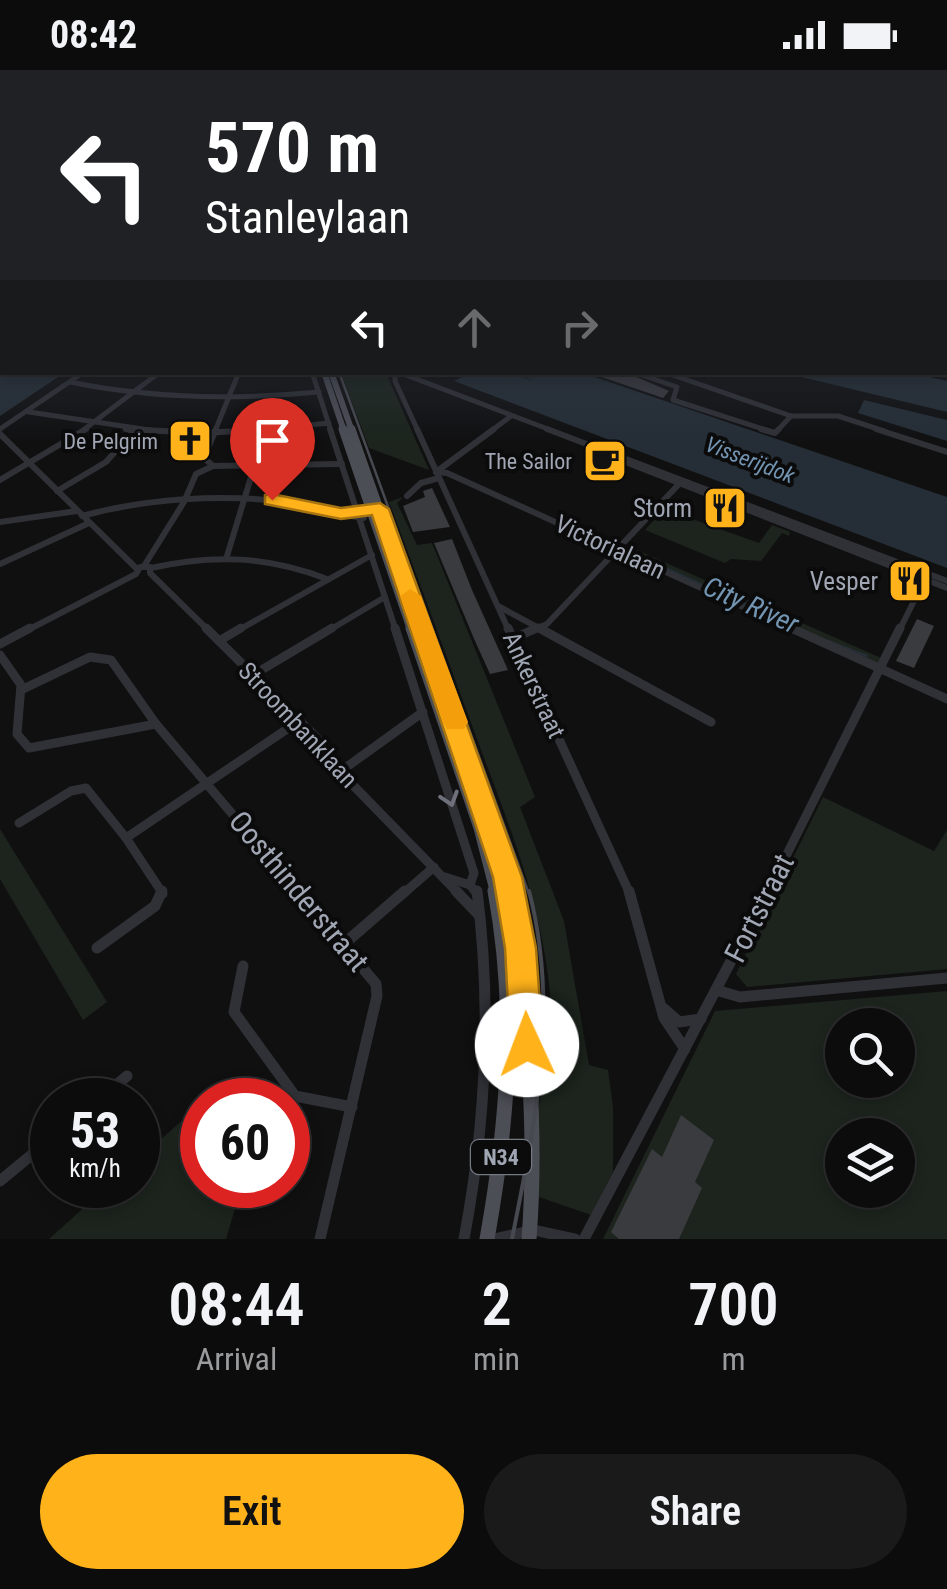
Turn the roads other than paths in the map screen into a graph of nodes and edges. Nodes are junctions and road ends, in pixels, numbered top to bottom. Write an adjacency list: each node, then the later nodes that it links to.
1 (80, 375): 11 (street)
2 (156, 375): 13 (street)
3 (238, 375): 14 (street)
4 (313, 375): 12 (street)
5 (325, 375): 37 (main road, N34)
6 (332, 375): 37 (main road, N34)
7 (396, 375): 29 (street, Ankerstraat)
8 (405, 375): 16 (street)
9 (642, 375): 17 (street)
10 (673, 375): 17 (street)
11 (70, 382): 13 (street); 15 (street)
12 (318, 392): 14 (street); 18 (street)
13 (132, 394): 14 (street); 19 (street)
14 (228, 399): 23 (street)
15 (28, 412): 19 (street); 21 (street)
16 (511, 416): 29 (street); 31 (street)
17 (791, 416): 24 (street)
18 (329, 423): 22 (street); 26 (street)
19 (94, 424): 20 (street); 25 (street)
20 (134, 429): 23 (street); 32 (street)
21 (0, 431): 25 (street, Stroombanklaan)
22 (265, 431): 23 (street); 28 (street)
23 (214, 432): 27 (street)
24 (947, 452)
25 (28, 462): 30 (street); 32 (street, Stroombanklaan)
26 (342, 464): 28 (street); 37 (street)
27 (213, 466): 28 (street); 35 (street)
28 (254, 466): 34 (street)
29 (438, 475): 33 (street); 40 (street, Victorialaan); 49 (street, Ankerstraat)
30 (0, 480)
31 (681, 482): 40 (street); 45 (street)
32 (57, 490): 36 (street, Stroombanklaan)
33 (408, 496)
34 (244, 498): 35 (street); 37 (street); 41 (street)
35 (184, 502): 36 (street); 44 (street)
36 (79, 513): 38 (street); 39 (street, Stroombanklaan)
37 (371, 513): 42 (street); 84 (main road, N34); 87 (main road, N34)
38 (0, 522)
39 (90, 523): 43 (street); 44 (street, Stroombanklaan)
40 (616, 551): 50 (street); 55 (street, Victorialaan)
41 (227, 556): 44 (street); 46 (street)
42 (372, 556): 46 (street); 48 (street)
43 (0, 564)
44 (144, 570): 52 (street, Stroombanklaan); 53 (street)
45 (927, 577): 47 (street); 55 (street, Fortstraat)
46 (327, 579): 52 (street)
47 (947, 584)
48 (385, 597): 56 (street); 59 (street)
49 (498, 606): 50 (street); 51 (street, Ankerstraat)
50 (540, 627): 51 (street); 61 (street)
51 (512, 639): 76 (street, Ankerstraat)
52 (219, 640): 56 (street, Stroombanklaan)
53 (0, 644)
54 (0, 656): 57 (street)
55 (880, 669): 58 (street, Victorialaan); 75 (street, Fortstraat)
56 (253, 675): 60 (street, Stroombanklaan)
57 (21, 690): 62 (street, Oosthinderstraat); 62 (street)
58 (947, 698)
59 (422, 712): 63 (street); 69 (street, one-way to 69)
60 (300, 720): 63 (street, Stroombanklaan); 64 (street)
61 (711, 722)
62 (156, 724): 64 (street, Oosthinderstraat)
63 (341, 771): 67 (street, Stroombanklaan)
64 (207, 783): 66 (street); 71 (street, Oosthinderstraat)
65 (19, 823): 66 (street)
66 (126, 838): 72 (street)
67 (434, 867): 68 (street, Stroombanklaan); 71 (street)
68 (445, 878): 69 (street, Stroombanklaan); 70 (street, Stroombanklaan)
69 (470, 886): 70 (street)
70 (480, 916): 86 (street)
71 (344, 944): 81 (street, Oosthinderstraat)
72 (97, 948)
73 (243, 966): 81 (street)
74 (947, 978): 75 (street)
75 (716, 990): 77 (street, Fortstraat)
76 (661, 1004): 77 (street); 78 (street, Ankerstraat)
77 (701, 1019): 78 (street, Fortstraat)
78 (685, 1049): 89 (street, Fortstraat)
79 (126, 1076): 80 (street)
80 (124, 1078)
81 (352, 1107): 85 (street, Oosthinderstraat)
82 (30, 1157): 83 (street)
83 (0, 1182)
84 (530, 1234): 87 (street); 88 (street)
85 (320, 1239)
86 (464, 1239)
87 (491, 1239)
88 (575, 1239)
89 (584, 1239)

